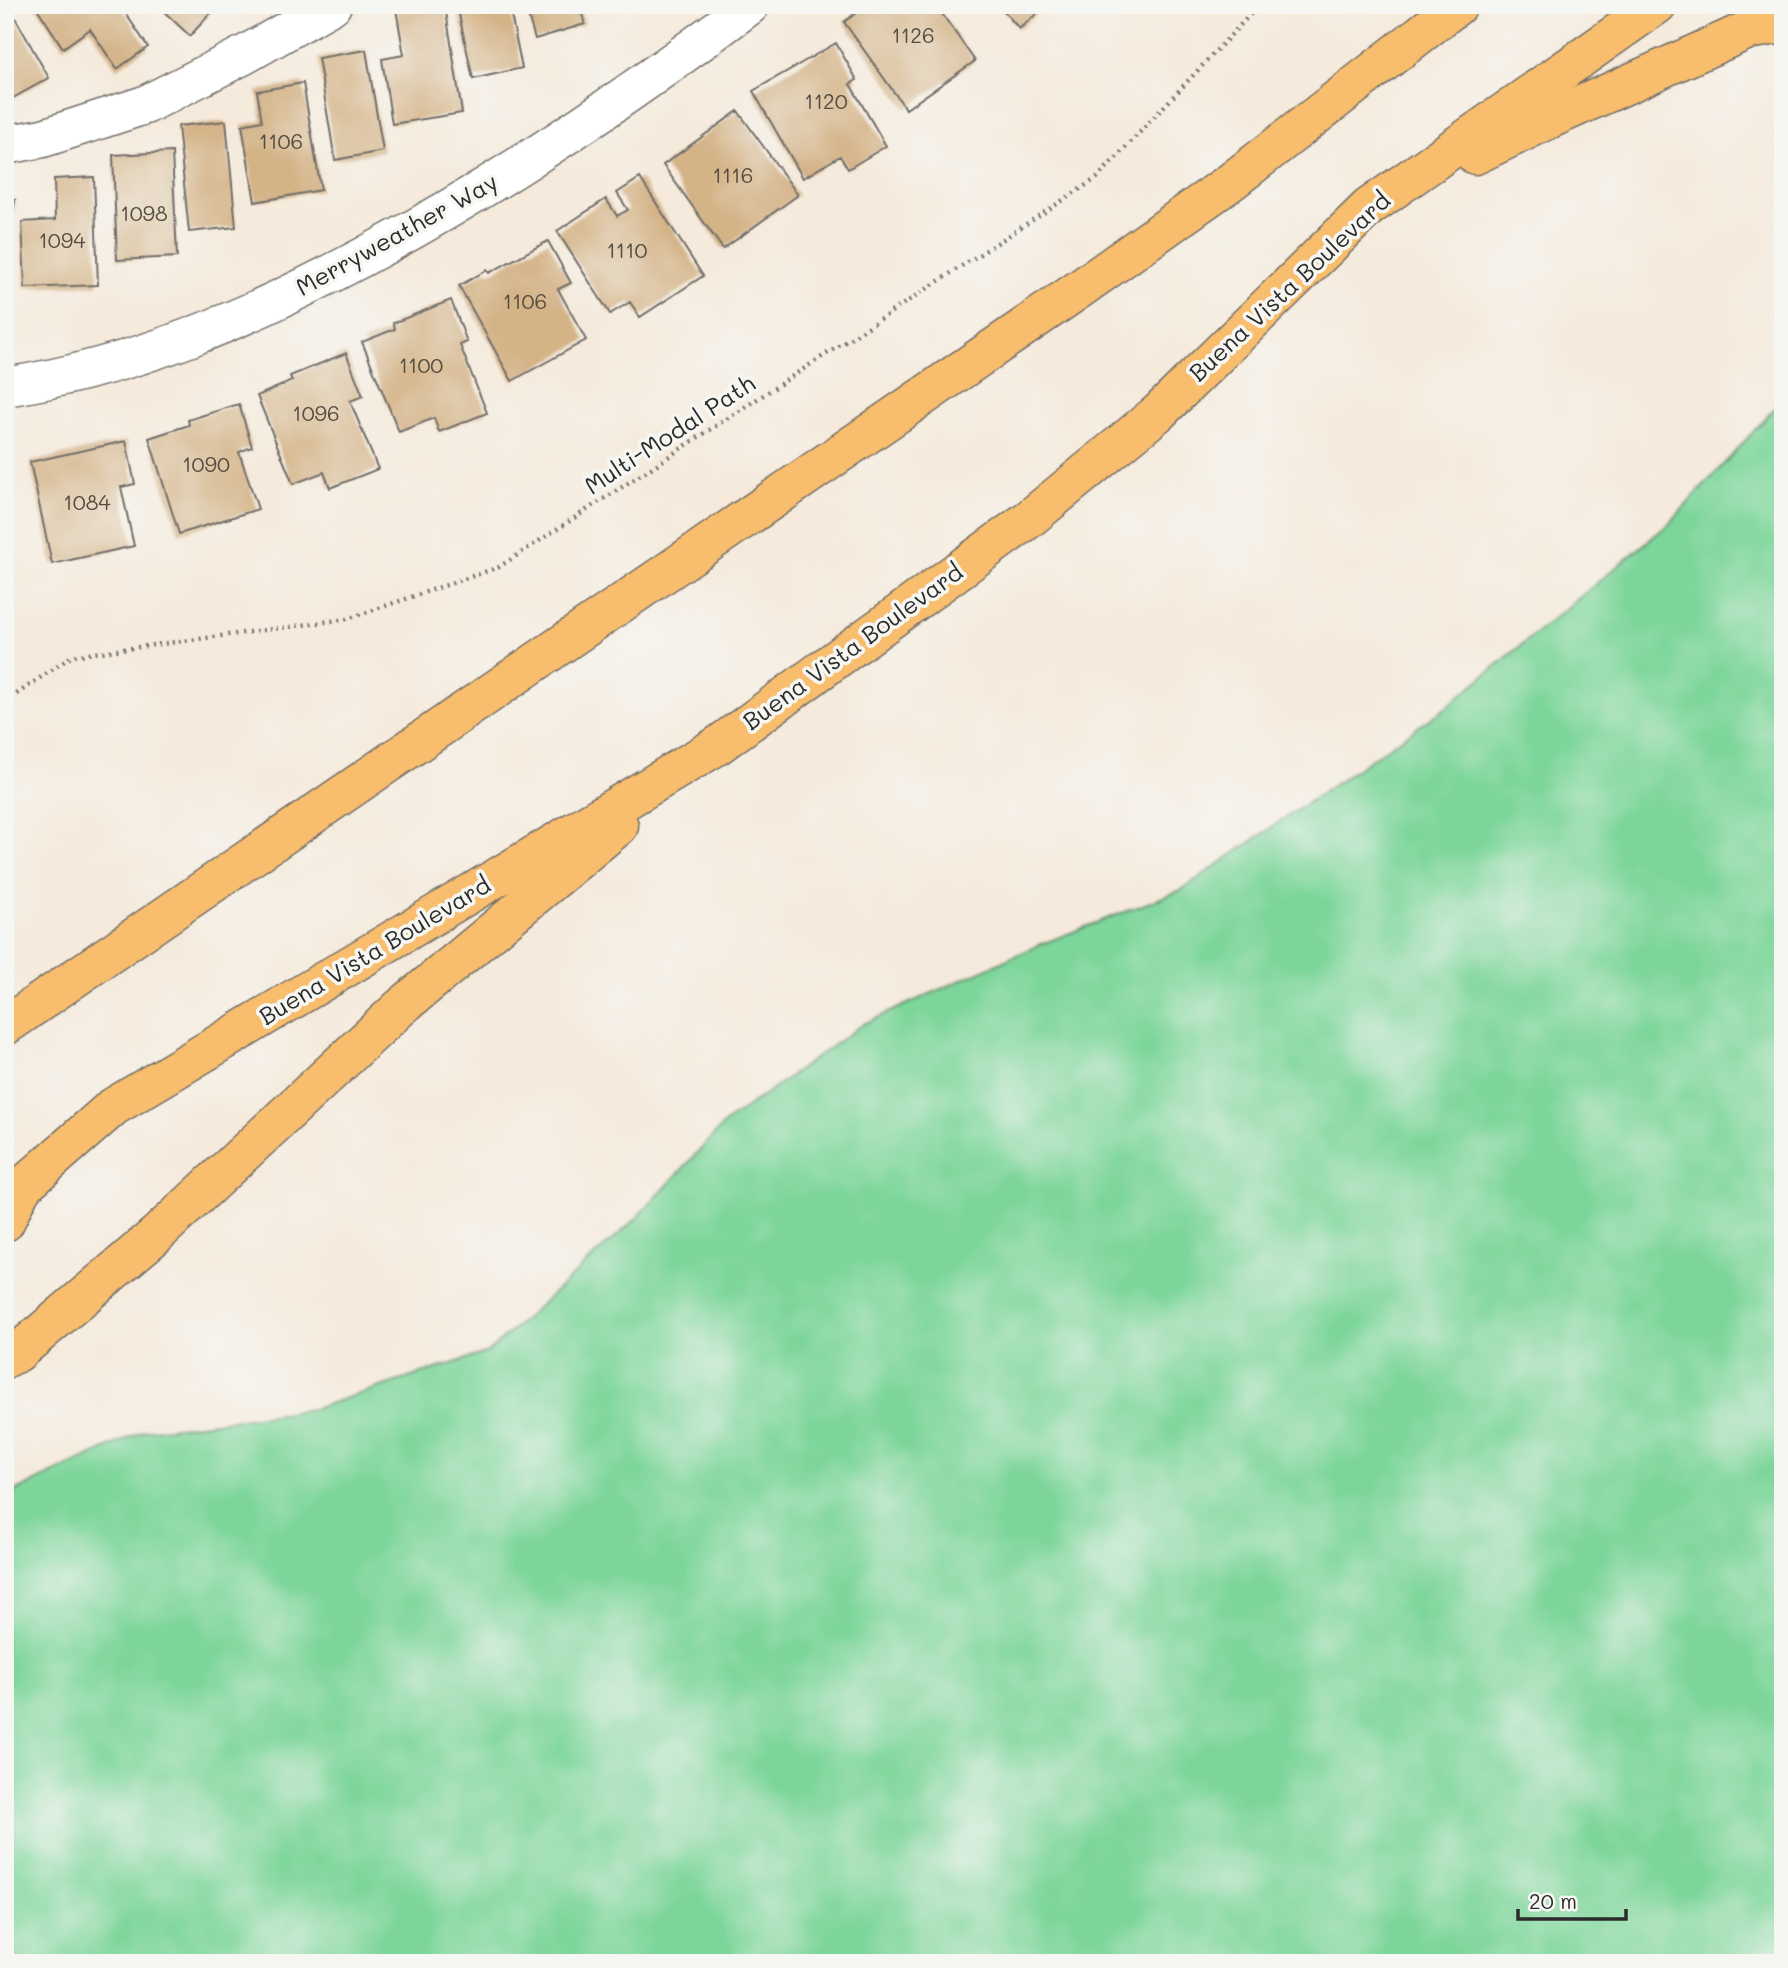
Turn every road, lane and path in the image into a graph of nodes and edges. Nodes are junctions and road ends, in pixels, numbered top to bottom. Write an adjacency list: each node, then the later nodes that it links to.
1 (331, 5): 7 (street)
2 (750, 5): 9 (street, Merryweather Way)
3 (1259, 5): 10 (path, Multi-Modal Path)
4 (1458, 5): 12 (main road)
5 (1657, 5): 8 (main road, Buena Vista Boulevard)
6 (1783, 23): 8 (main road)
7 (5, 145)
8 (1369, 206): 11 (main road, Buena Vista Boulevard)
9 (5, 387)
10 (5, 702)
11 (717, 746): 13 (main road, Buena Vista Boulevard); 14 (main road)
12 (5, 1026)
13 (5, 1222)
14 (5, 1359)

